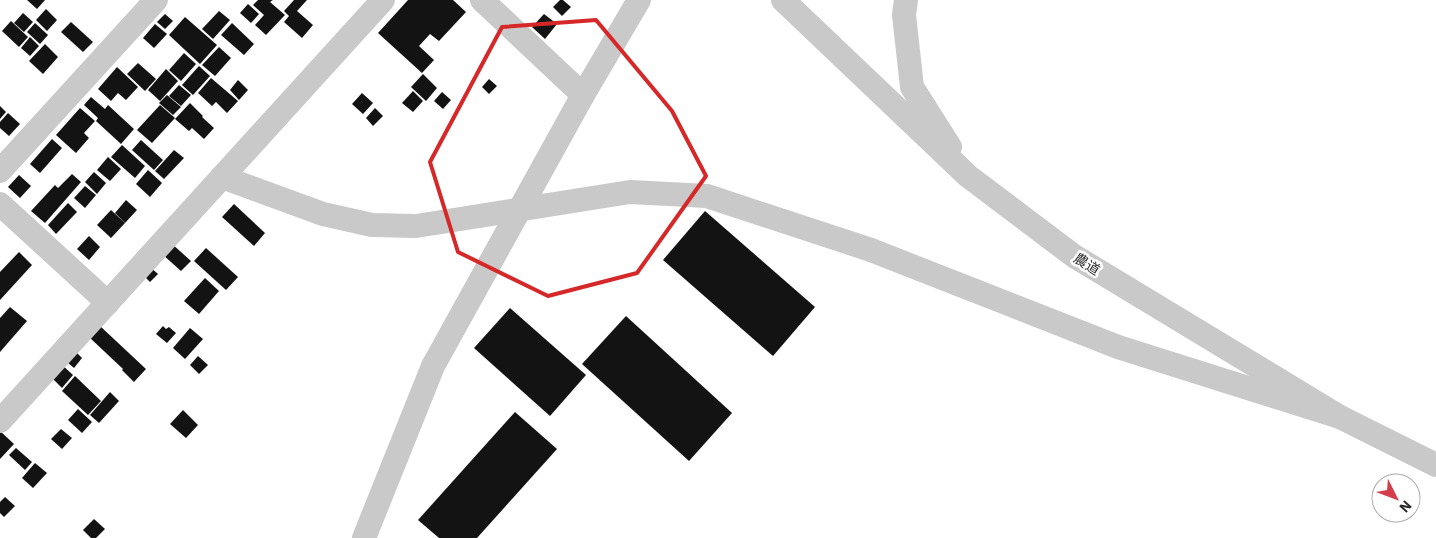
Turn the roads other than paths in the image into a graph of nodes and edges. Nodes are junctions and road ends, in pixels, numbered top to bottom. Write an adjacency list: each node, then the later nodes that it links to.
1 (156, 0): 8 (street)
2 (383, 0): 10 (street)
3 (482, 0): 7 (street)
4 (639, 0): 7 (street)
5 (783, 0): 9 (street, 農道)
6 (906, 0): 9 (street)
7 (583, 94): 12 (street)
8 (0, 171)
9 (968, 176): 14 (street, 農道)
10 (222, 177): 12 (street); 13 (street)
11 (0, 204): 13 (street)
12 (518, 211): 14 (street); 17 (street)
13 (108, 303): 15 (street)
14 (1340, 416): 16 (street, 農道)
15 (0, 421)
16 (1436, 465)
17 (364, 538)

